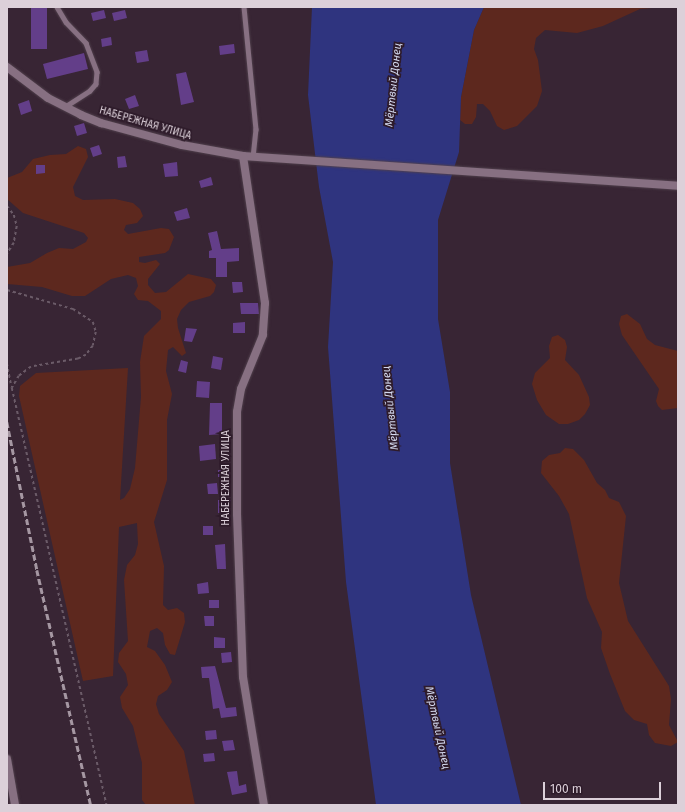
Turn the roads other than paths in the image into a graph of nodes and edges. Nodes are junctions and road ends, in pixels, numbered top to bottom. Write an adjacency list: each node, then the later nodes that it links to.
1 (57, 7): 4 (lane)
2 (244, 7): 6 (lane)
3 (7, 67): 4 (street, НАБЕРЕЖНАЯ УЛИЦА)
4 (65, 106): 5 (street, НАБЕРЕЖНАЯ УЛИЦА)
5 (243, 156): 6 (street, НАБЕРЕЖНАЯ УЛИЦА); 10 (street, НАБЕРЕЖНАЯ УЛИЦА)
6 (253, 156): 7 (street, НАБЕРЕЖНАЯ УЛИЦА)
7 (678, 186)
8 (7, 759): 9 (street)
9 (15, 805)
10 (264, 805)

